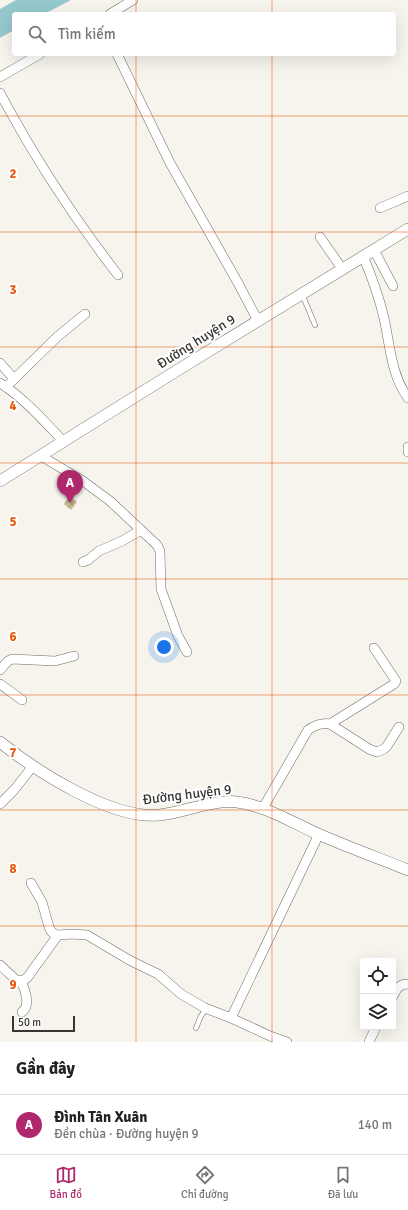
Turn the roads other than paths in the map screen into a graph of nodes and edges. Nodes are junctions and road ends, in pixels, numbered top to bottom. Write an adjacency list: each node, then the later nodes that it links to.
1 (133, 0): 2 (street)
2 (113, 12)
3 (37, 56): 5 (street)
4 (118, 56): 18 (street)
5 (0, 77)
6 (0, 93): 14 (street)
7 (408, 196): 8 (street)
8 (380, 208)
9 (408, 229): 11 (street, Đường huyện 9)
10 (320, 237): 13 (street)
11 (374, 250): 12 (street, Đường huyện 9); 15 (street)
12 (363, 256): 13 (street, Đường huyện 9); 23 (street)
13 (343, 270): 16 (street, Đường huyện 9)
14 (118, 275)
15 (393, 286)
16 (302, 294): 18 (street, Đường huyện 9); 19 (lane)
17 (85, 314): 21 (street)
18 (258, 321): 24 (street, Đường huyện 9)
19 (315, 325)
20 (0, 362): 21 (street)
21 (14, 379): 22 (street)
22 (3, 385): 24 (street)
23 (408, 398)
24 (63, 441): 27 (street, Đường huyện 9)
25 (408, 447): 26 (street)
26 (408, 452)
27 (41, 456): 28 (street, Đường huyện 9); 29 (street)
28 (0, 481)
29 (141, 530): 30 (street); 32 (street)
30 (83, 562)
31 (374, 648): 37 (street)
32 (188, 652)
33 (74, 656): 34 (street)
34 (0, 670)
35 (0, 684): 36 (street)
36 (22, 700)
37 (330, 724): 38 (street); 42 (street)
38 (399, 727)
39 (0, 742): 40 (street, Đường huyện 9)
40 (33, 766): 41 (street); 42 (street, Đường huyện 9)
41 (0, 804)
42 (263, 808): 43 (street, Đường huyện 9)
43 (319, 834): 44 (street, Đường huyện 9); 53 (street)
44 (408, 870)
45 (30, 883): 46 (street)
46 (58, 935): 48 (street); 51 (street)
47 (0, 965): 48 (street)
48 (22, 981): 52 (street)
49 (408, 984): 50 (street)
50 (394, 994)
51 (207, 1008): 53 (street); 54 (lane)
52 (22, 1012)
53 (231, 1018): 56 (street)
54 (196, 1028)
55 (375, 1030): 57 (street)
56 (287, 1042)
57 (369, 1042)

